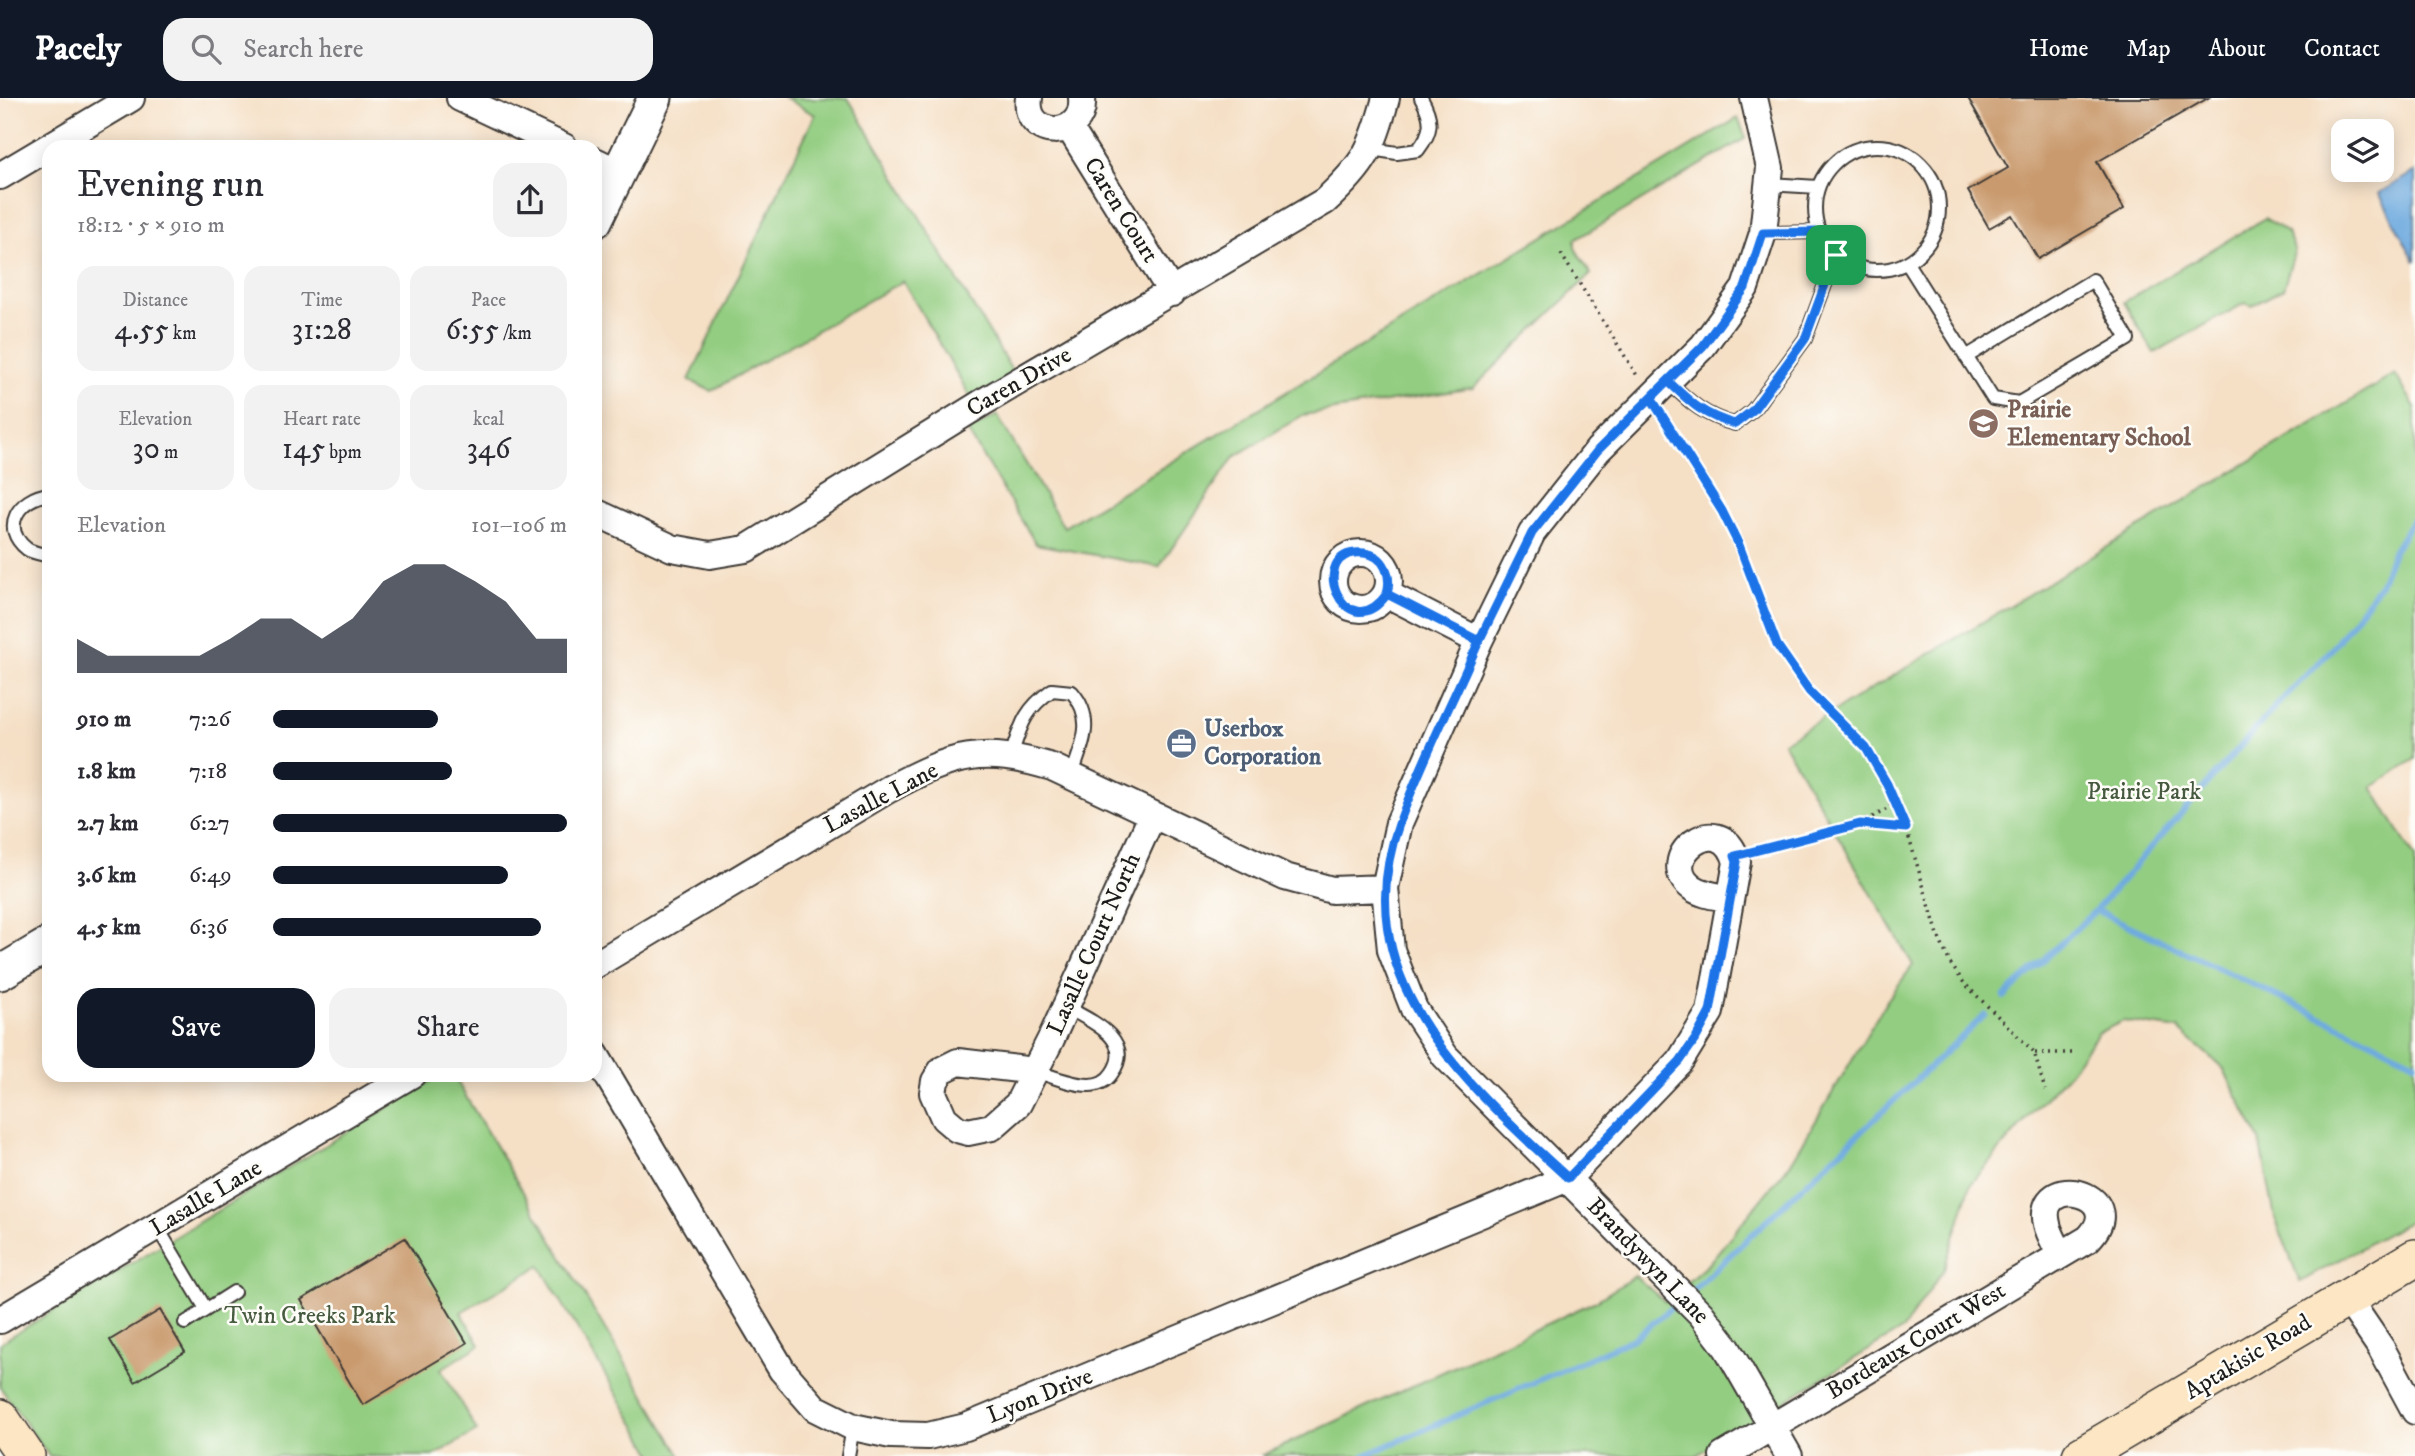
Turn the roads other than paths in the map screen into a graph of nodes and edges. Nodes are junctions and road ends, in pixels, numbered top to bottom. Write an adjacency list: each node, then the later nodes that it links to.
1 (131, 98): 10 (street)
2 (460, 98): 11 (street)
3 (655, 98): 14 (street)
4 (1029, 98): 9 (street)
5 (1082, 98): 9 (street)
6 (1386, 98): 12 (street, Caren Drive)
7 (1421, 98): 12 (lane)
8 (1754, 98): 16 (street, Brandywyn Lane)
9 (1069, 127): 23 (street, Caren Court)
10 (60, 140)
11 (549, 140)
12 (1371, 149): 23 (street, Caren Drive)
13 (42, 151): 15 (street)
14 (606, 167): 17 (street)
15 (0, 176)
16 (1768, 184): 18 (lane); 20 (street, Brandywyn Lane)
17 (602, 187)
18 (1818, 187): 19 (lane); 22 (lane)
19 (1820, 232): 20 (lane); 21 (lane)
20 (1763, 233): 25 (street, Brandywyn Lane)
21 (1836, 255): 22 (lane); 25 (lane)
22 (1907, 263): 24 (lane)
23 (1172, 293): 27 (street, Caren Drive)
24 (1966, 356): 24 (lane)
25 (1659, 389): 30 (street, Brandywyn Lane)
26 (42, 495): 28 (lane)
27 (602, 515)
28 (42, 554)
29 (1387, 594): 30 (street)
30 (1479, 641): 34 (street, Brandywyn Lane)
31 (1011, 756): 32 (street, Lasalle Lane); 32 (lane); 37 (street, Lasalle Lane)
32 (1072, 776): 33 (street, Lasalle Lane)
33 (1152, 816): 34 (street, Lasalle Lane); 39 (street, Lasalle Court North)
34 (1385, 888): 43 (street, Brandywyn Lane)
35 (1730, 899): 35 (street); 43 (street)
36 (42, 948): 38 (street)
37 (602, 961)
38 (0, 974)
39 (1066, 1007): 41 (street, Lasalle Court North); 41 (lane)
40 (602, 1066): 54 (street, Lyon Drive)
41 (1035, 1071)
42 (399, 1082): 44 (street, Lasalle Lane)
43 (1568, 1178): 54 (street, Lyon Drive); 55 (street, Brandywyn Lane)
44 (157, 1227): 49 (lane); 50 (street, Lasalle Lane)
45 (2060, 1254): 55 (street, Bordeaux Court West)
46 (2415, 1258): 48 (main road, Aptakisic Road)
47 (234, 1292): 49 (lane)
48 (2347, 1298): 52 (street); 60 (main road, Aptakisic Road)
49 (206, 1309): 51 (lane)
50 (0, 1320)
51 (185, 1323)
52 (2415, 1411)
53 (0, 1418): 56 (main road)
54 (853, 1427): 57 (lane)
55 (1772, 1427): 58 (street, Bordeaux Court West); 59 (street, Brandywyn Lane)
56 (26, 1456)
57 (848, 1456)
58 (1723, 1456)
59 (1789, 1456)
60 (2081, 1456)

